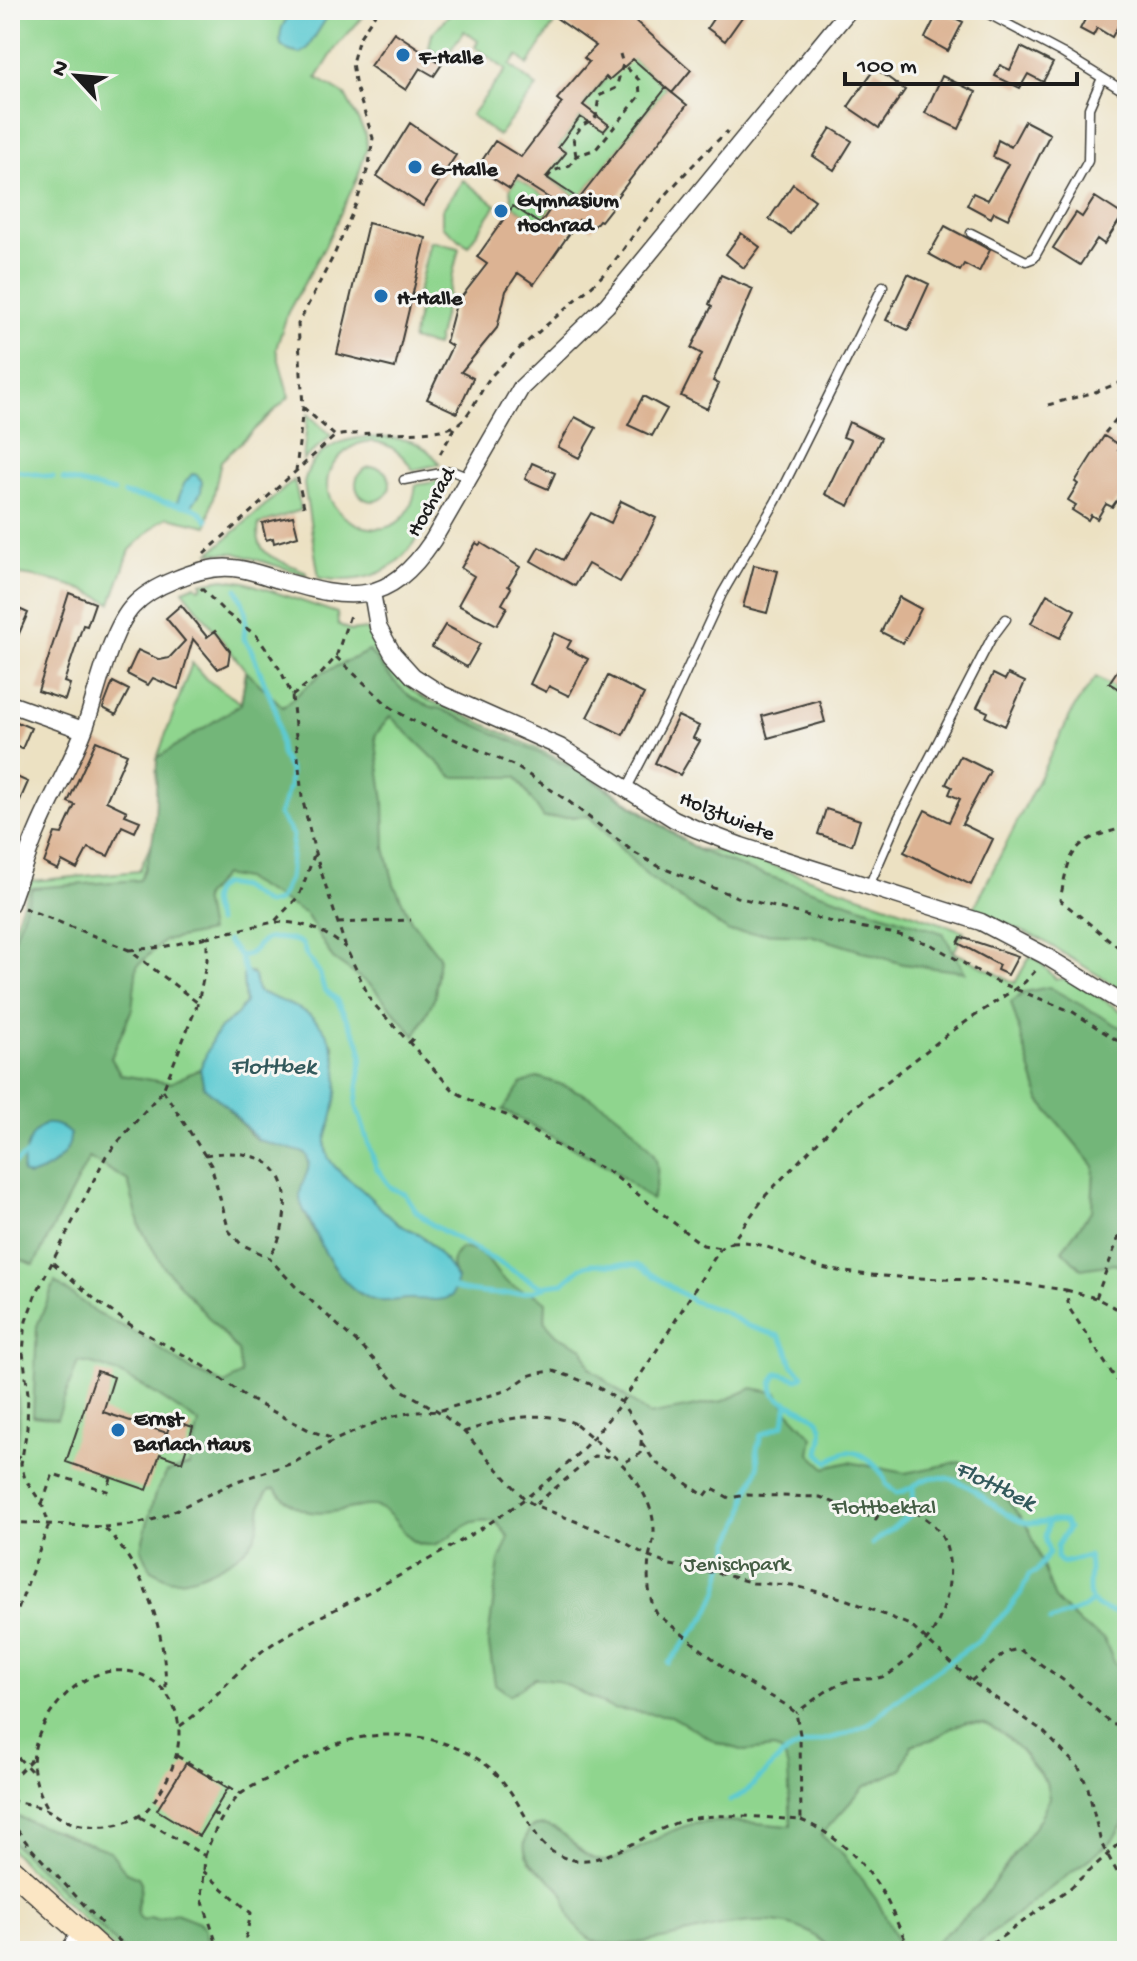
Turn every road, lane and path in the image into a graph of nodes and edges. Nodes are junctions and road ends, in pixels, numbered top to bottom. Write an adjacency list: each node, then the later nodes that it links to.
1 (378, 10): 16 (path)
2 (849, 10): 8 (street, Hochrad)
3 (981, 10): 6 (lane)
4 (620, 54): 5 (path)
5 (623, 64): 9 (path); 9 (path)
6 (1102, 78): 7 (lane); 11 (lane)
7 (1127, 93)
8 (758, 119): 19 (path); 24 (street, Hochrad)
9 (576, 156): 10 (path)
10 (547, 178)
11 (971, 233)
12 (883, 286): 36 (lane)
13 (1127, 380): 14 (path)
14 (1048, 405)
15 (1127, 406): 17 (path)
16 (303, 407): 21 (path); 23 (path)
17 (1122, 411): 18 (path); 20 (path)
18 (1127, 415)
19 (456, 426): 21 (path); 22 (path)
20 (1105, 433)
21 (335, 436): 23 (path)
22 (440, 454)
23 (296, 471): 26 (path); 27 (path)
24 (467, 477): 25 (lane); 29 (street, Hochrad)
25 (404, 480)
26 (304, 507)
27 (201, 557)
28 (197, 582): 33 (path)
29 (372, 592): 35 (street, Hochrad); 36 (street, Holztwiete)
30 (350, 615): 32 (path)
31 (1006, 619): 39 (lane)
32 (336, 657): 33 (path); 49 (path)
33 (292, 696): 38 (path)
34 (10, 704): 35 (street)
35 (83, 730): 40 (street, Hochrad)
36 (627, 788): 39 (street, Holztwiete)
37 (1127, 827): 47 (path)
38 (315, 853): 42 (path); 43 (path)
39 (869, 887): 48 (street, Holztwiete)
40 (14, 904): 46 (path)
41 (411, 920): 43 (path)
42 (274, 922): 44 (path); 45 (path)
43 (338, 923): 45 (path)
44 (207, 937): 46 (path); 50 (path)
45 (346, 948): 53 (path)
46 (129, 950): 50 (path)
47 (1127, 954)
48 (1044, 955): 49 (path); 51 (street, Holztwiete)
49 (1014, 990): 54 (path); 58 (path)
50 (198, 1003): 55 (path)
51 (1127, 1006)
52 (415, 1036): 53 (path)
53 (409, 1043): 59 (path)
54 (1127, 1047)
55 (163, 1090): 56 (path); 61 (path)
56 (205, 1155): 60 (path); 60 (path)
57 (1127, 1215): 63 (path)
58 (732, 1242): 59 (path); 62 (path)
59 (721, 1248): 66 (path)
60 (268, 1257): 67 (path)
61 (53, 1263): 69 (path); 71 (path)
62 (1066, 1290): 63 (path); 65 (path)
63 (1096, 1298): 64 (path)
64 (1127, 1314)
65 (1127, 1396)
66 (621, 1402): 67 (path); 70 (path); 76 (path)
67 (438, 1411): 68 (path); 69 (path)
68 (464, 1432): 72 (path, bridge); 76 (path)
69 (335, 1440): 81 (path)
70 (642, 1443): 73 (path); 84 (path)
71 (21, 1454): 74 (path); 77 (path)
72 (614, 1457): 73 (path); 78 (path)
73 (621, 1464): 82 (path)
74 (10, 1470)
75 (111, 1478): 77 (path)
76 (524, 1498): 78 (path); 89 (path)
77 (42, 1504): 80 (path)
78 (534, 1505): 82 (path)
79 (10, 1522): 80 (path)
80 (49, 1524): 81 (path); 83 (path)
81 (104, 1527): 86 (path)
82 (649, 1557): 84 (path); 87 (path)
83 (10, 1632)
84 (925, 1642): 85 (path); 87 (path)
85 (971, 1681): 88 (path); 107 (path)
86 (166, 1694): 89 (path); 92 (path)
87 (796, 1713): 105 (path)
88 (1127, 1724)
89 (180, 1726): 91 (path)
90 (10, 1749): 93 (path)
91 (177, 1756): 96 (path); 98 (path)
92 (34, 1757): 93 (path); 94 (path)
93 (26, 1765): 94 (path); 95 (path)
94 (33, 1773): 100 (path)
95 (10, 1781)
96 (164, 1785): 97 (path); 102 (path)
97 (170, 1789)
98 (241, 1794): 104 (path); 105 (path)
99 (10, 1800): 100 (path)
100 (49, 1810): 102 (path)
101 (213, 1813): 104 (path)
102 (140, 1817): 108 (path)
103 (10, 1820): 112 (path)
104 (222, 1820): 108 (path)
105 (801, 1820): 120 (path)
106 (1127, 1837): 107 (path)
107 (1108, 1855): 111 (path); 121 (path)
108 (205, 1856): 110 (path)
109 (10, 1868): 114 (street)
110 (203, 1871): 118 (path); 119 (path)
111 (1127, 1890)
112 (106, 1928)
113 (1127, 1940): 116 (path)
114 (75, 1942): 115 (street)
115 (108, 1943): 117 (path)
116 (1127, 1949)
117 (132, 1951)
118 (219, 1951)
119 (243, 1951)
120 (912, 1951)
121 (982, 1951)

